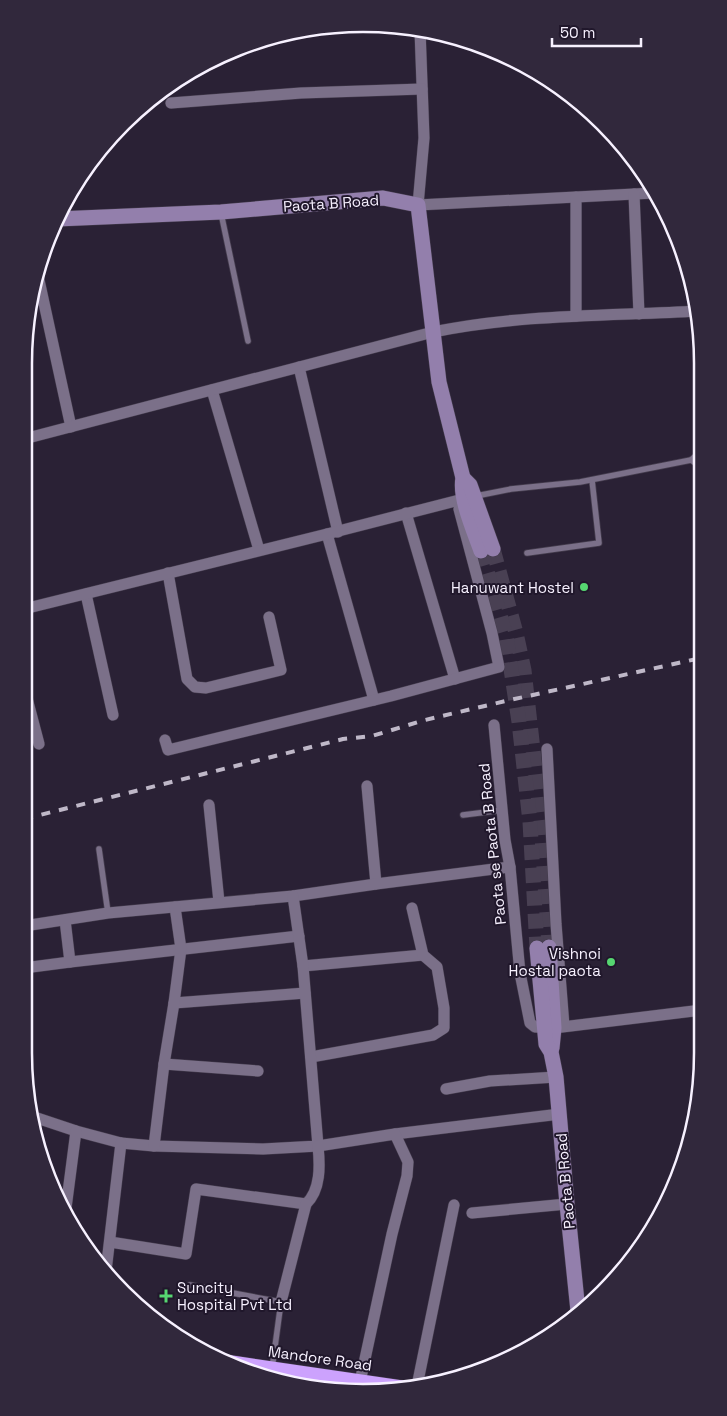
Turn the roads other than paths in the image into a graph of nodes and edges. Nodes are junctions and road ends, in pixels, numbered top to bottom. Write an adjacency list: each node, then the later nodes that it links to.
1 (420, 38): 2 (street)
2 (422, 89): 3 (street); 7 (street)
3 (171, 103)
4 (647, 193): 5 (street)
5 (634, 194): 6 (street); 12 (street)
6 (576, 197): 7 (street); 13 (street)
7 (418, 205): 8 (street, Paota B Road); 14 (street)
8 (221, 212): 9 (street, Paota B Road); 15 (lane)
9 (66, 219)
10 (41, 290): 18 (street)
11 (690, 311): 12 (street)
12 (639, 314): 13 (street)
13 (576, 316): 14 (street)
14 (433, 332): 16 (street); 24 (street)
15 (248, 341)
16 (299, 367): 17 (street); 26 (street)
17 (212, 390): 18 (street); 27 (street)
18 (70, 427): 19 (street)
19 (32, 437)
20 (694, 457): 21 (lane)
21 (691, 460): 22 (lane); 23 (lane)
22 (694, 462)
23 (592, 480): 24 (lane); 29 (lane)
24 (465, 498): 25 (street); 28 (street); 34 (street)
25 (406, 513): 26 (street); 34 (street)
26 (333, 533): 27 (street); 35 (street)
27 (259, 550): 30 (street)
28 (487, 550)
29 (527, 553)
30 (168, 573): 31 (street); 33 (street)
31 (86, 594): 32 (street); 36 (street)
32 (32, 607)
33 (269, 617)
34 (454, 679): 35 (street)
35 (374, 700): 39 (street)
36 (113, 715)
37 (32, 717): 40 (street)
38 (494, 725): 44 (street, Paota se Paota B Road)
39 (166, 740)
40 (39, 744)
41 (547, 749): 66 (street)
42 (367, 786): 48 (street)
43 (209, 805): 50 (street)
44 (503, 810): 45 (lane); 47 (street, Paota se Paota B Road)
45 (463, 815)
46 (99, 849): 53 (lane)
47 (510, 868): 48 (street); 66 (street, Paota se Paota B Road)
48 (376, 884): 49 (street)
49 (293, 896): 50 (street); 56 (street)
50 (219, 902): 51 (street)
51 (175, 907): 53 (street); 58 (street)
52 (412, 908): 59 (street)
53 (108, 913): 54 (street)
54 (65, 920): 55 (street); 60 (street)
55 (32, 925)
56 (298, 936): 58 (street); 61 (street)
57 (543, 948): 66 (street, Paota B Road)
58 (181, 949): 60 (street); 64 (street)
59 (423, 955): 61 (street); 67 (street)
60 (70, 962): 62 (street)
61 (303, 966): 63 (street)
62 (32, 967)
63 (305, 993): 64 (street); 67 (street)
64 (174, 1003): 68 (street)
65 (694, 1011): 66 (street)
66 (554, 1027): 70 (street, Paota B Road)
67 (311, 1057): 78 (street)
68 (164, 1064): 69 (street); 77 (street)
69 (258, 1070)
70 (556, 1077): 71 (street); 72 (street, Paota B Road)
71 (446, 1089)
72 (560, 1114): 75 (street); 81 (street, Paota B Road)
73 (39, 1119): 74 (street)
74 (76, 1131): 76 (street); 79 (street)
75 (396, 1134): 78 (street); 92 (street)
76 (122, 1143): 77 (street); 84 (street)
77 (154, 1146): 78 (street)
78 (318, 1146): 80 (street)
79 (67, 1199)
80 (306, 1204): 84 (street); 87 (street)
81 (567, 1204): 83 (street); 88 (street, Paota B Road)
82 (454, 1205): 91 (street)
83 (472, 1213)
84 (110, 1242): 85 (street)
85 (107, 1262)
86 (190, 1285): 87 (lane)
87 (281, 1302): 90 (lane)
88 (577, 1305)
89 (263, 1368): 90 (highway, Mandore Road)
90 (272, 1369): 92 (highway, Mandore Road)
91 (418, 1379)
92 (360, 1382): 93 (highway, Mandore Road)
93 (372, 1384)

